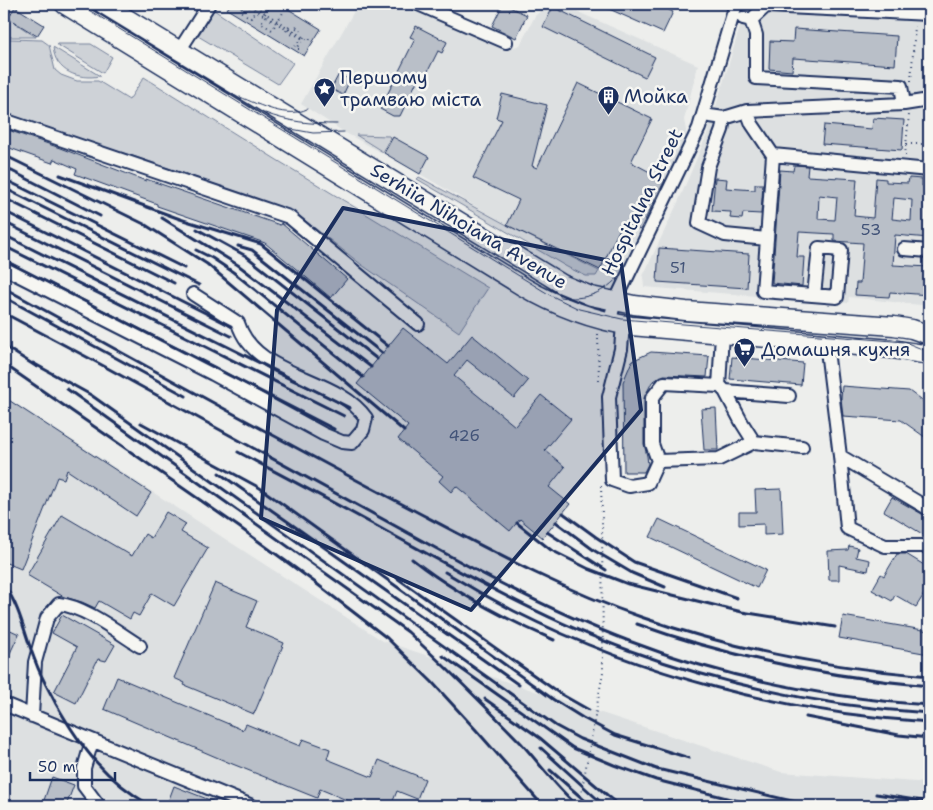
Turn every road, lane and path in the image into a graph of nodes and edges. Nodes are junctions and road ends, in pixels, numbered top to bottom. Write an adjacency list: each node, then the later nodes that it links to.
1 (64, 4): 49 (highway, Serhiia Nihoiana Avenue)
2 (103, 4): 31 (highway, Serhiia Nihoiana Avenue)
3 (209, 4): 31 (street)
4 (243, 4): 6 (path); 11 (path); 12 (path)
5 (418, 4): 27 (street)
6 (251, 5): 8 (path); 12 (path)
7 (269, 8): 14 (path)
8 (256, 10): 13 (path); 14 (path)
9 (734, 10): 15 (street); 35 (street, Hospitalna Street)
10 (924, 11): 15 (street)
11 (242, 12)
12 (259, 13): 14 (path)
13 (246, 15)
14 (265, 15): 16 (path); 16 (path)
15 (751, 20): 33 (street)
16 (276, 22): 16 (path); 19 (path); 22 (path)
17 (290, 24): 19 (path)
18 (298, 24): 20 (path)
19 (288, 27): 21 (path); 22 (path)
20 (297, 28): 22 (path); 24 (path)
21 (286, 31)
22 (294, 32): 23 (path); 24 (path)
23 (291, 36)
24 (301, 36): 25 (path); 26 (path); 28 (path)
25 (311, 37)
26 (296, 38)
27 (506, 42)
28 (300, 43): 30 (path); 30 (path)
29 (292, 44): 30 (path)
30 (296, 46)
31 (179, 51): 48 (highway, Serhiia Nihoiana Avenue)
32 (929, 100): 33 (street)
33 (904, 104): 34 (street)
34 (747, 111): 36 (street); 40 (street)
35 (703, 115): 36 (street); 48 (street, Hospitalna Street)
36 (724, 118): 42 (street)
37 (4, 120): 50 (street)
38 (906, 144): 39 (path)
39 (929, 144)
40 (773, 155): 41 (street); 42 (street)
41 (929, 170)
42 (767, 239): 47 (street)
43 (904, 249): 44 (street)
44 (929, 251)
45 (4, 268): 46 (street)
46 (192, 294)
47 (814, 295)
48 (615, 302): 49 (street, Hospitalna Street); 52 (highway, Serhiia Nihoiana Avenue)
49 (617, 323): 51 (highway, Serhiia Nihoiana Avenue); 60 (street, Hospitalna Street)
50 (418, 324)
51 (722, 334): 53 (highway, Serhiia Nihoiana Avenue); 55 (street)
52 (929, 334)
53 (826, 342): 54 (highway, Serhiia Nihoiana Avenue); 59 (street)
54 (925, 356)
55 (722, 388): 56 (street); 57 (street); 60 (street)
56 (789, 396)
57 (754, 442): 58 (street); 60 (street)
58 (802, 447)
59 (840, 456): 61 (street); 63 (street)
60 (658, 461)
61 (929, 509)
62 (602, 516): 70 (path, bridge)
63 (929, 543)
64 (140, 646): 66 (street)
65 (4, 704): 66 (street)
66 (32, 716): 67 (street)
67 (92, 741): 68 (street); 69 (street)
68 (99, 806)
69 (252, 806)
70 (579, 806)

